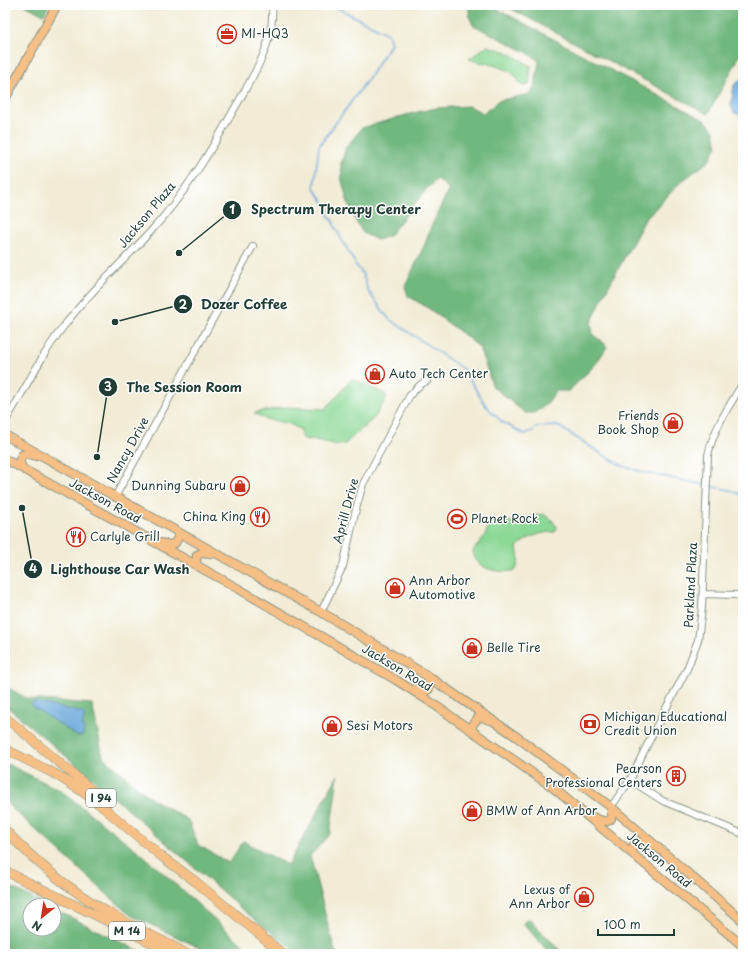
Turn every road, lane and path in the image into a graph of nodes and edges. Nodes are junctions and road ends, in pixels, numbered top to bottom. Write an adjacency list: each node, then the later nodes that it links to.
1 (57, 5): 3 (main road)
2 (272, 5): 7 (street, Jackson Plaza)
3 (5, 99)
4 (253, 246): 12 (street, Nancy Drive)
5 (427, 381): 19 (street, Aprill Drive)
6 (743, 383): 17 (street, Parkland Plaza)
7 (5, 422)
8 (5, 435): 10 (main road, Jackson Road)
9 (5, 459): 11 (main road, Jackson Road)
10 (51, 461): 11 (main road); 12 (main road, Jackson Road)
11 (23, 469): 14 (main road, Jackson Road)
12 (115, 497): 13 (main road, Jackson Road)
13 (180, 534): 14 (main road); 15 (main road, Jackson Road)
14 (150, 540): 16 (main road, Jackson Road)
15 (224, 558): 16 (main road); 19 (main road, Jackson Road)
16 (197, 566): 21 (main road, Jackson Road)
17 (703, 594): 18 (street); 26 (street, Parkland Plaza)
18 (743, 597)
19 (321, 612): 20 (main road, Jackson Road)
20 (426, 675): 21 (main road); 23 (main road, Jackson Road)
21 (396, 680): 24 (main road, Jackson Road)
22 (5, 717): 34 (highway, I 94)
23 (494, 721): 24 (main road); 27 (main road, Jackson Road)
24 (472, 731): 28 (main road, Jackson Road)
25 (5, 749): 34 (highway)
26 (630, 780): 27 (street, Parkland Plaza); 30 (street)
27 (611, 807): 28 (main road); 32 (main road, Jackson Road)
28 (581, 812): 31 (main road, Jackson Road)
29 (5, 830): 38 (highway)
30 (743, 834)
31 (633, 854): 32 (main road); 36 (main road, Jackson Road)
32 (668, 856): 35 (main road, Jackson Road)
33 (5, 871): 37 (highway, M 14)
34 (196, 882): 39 (highway, I 94)
35 (743, 921)
36 (743, 946)
37 (175, 954)
38 (187, 954)
39 (283, 954)

